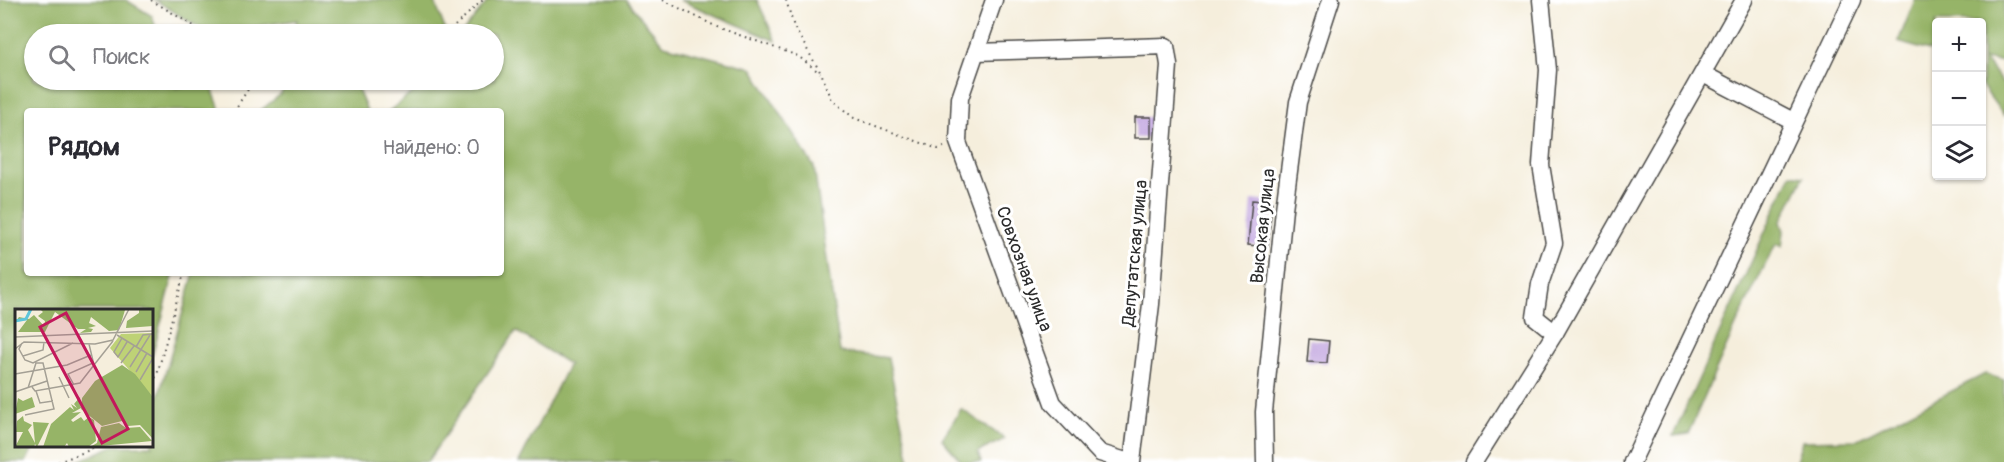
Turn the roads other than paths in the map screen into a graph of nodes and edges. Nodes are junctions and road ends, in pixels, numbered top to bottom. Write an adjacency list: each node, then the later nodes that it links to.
1 (994, 0): 6 (street, Совхозная улица)
2 (1331, 0): 12 (street, Высокая улица)
3 (1541, 0): 9 (street)
4 (1744, 0): 7 (street)
5 (1852, 0): 8 (street)
6 (976, 52): 10 (street, Совхозная улица); 11 (street, Депутатская улица)
7 (1703, 74): 8 (street); 9 (street)
8 (1793, 121): 14 (street)
9 (1555, 333): 13 (street)
10 (1101, 458): 11 (street, Совхозная улица)
11 (1131, 462)
12 (1265, 462)
13 (1474, 462)
14 (1632, 462)

